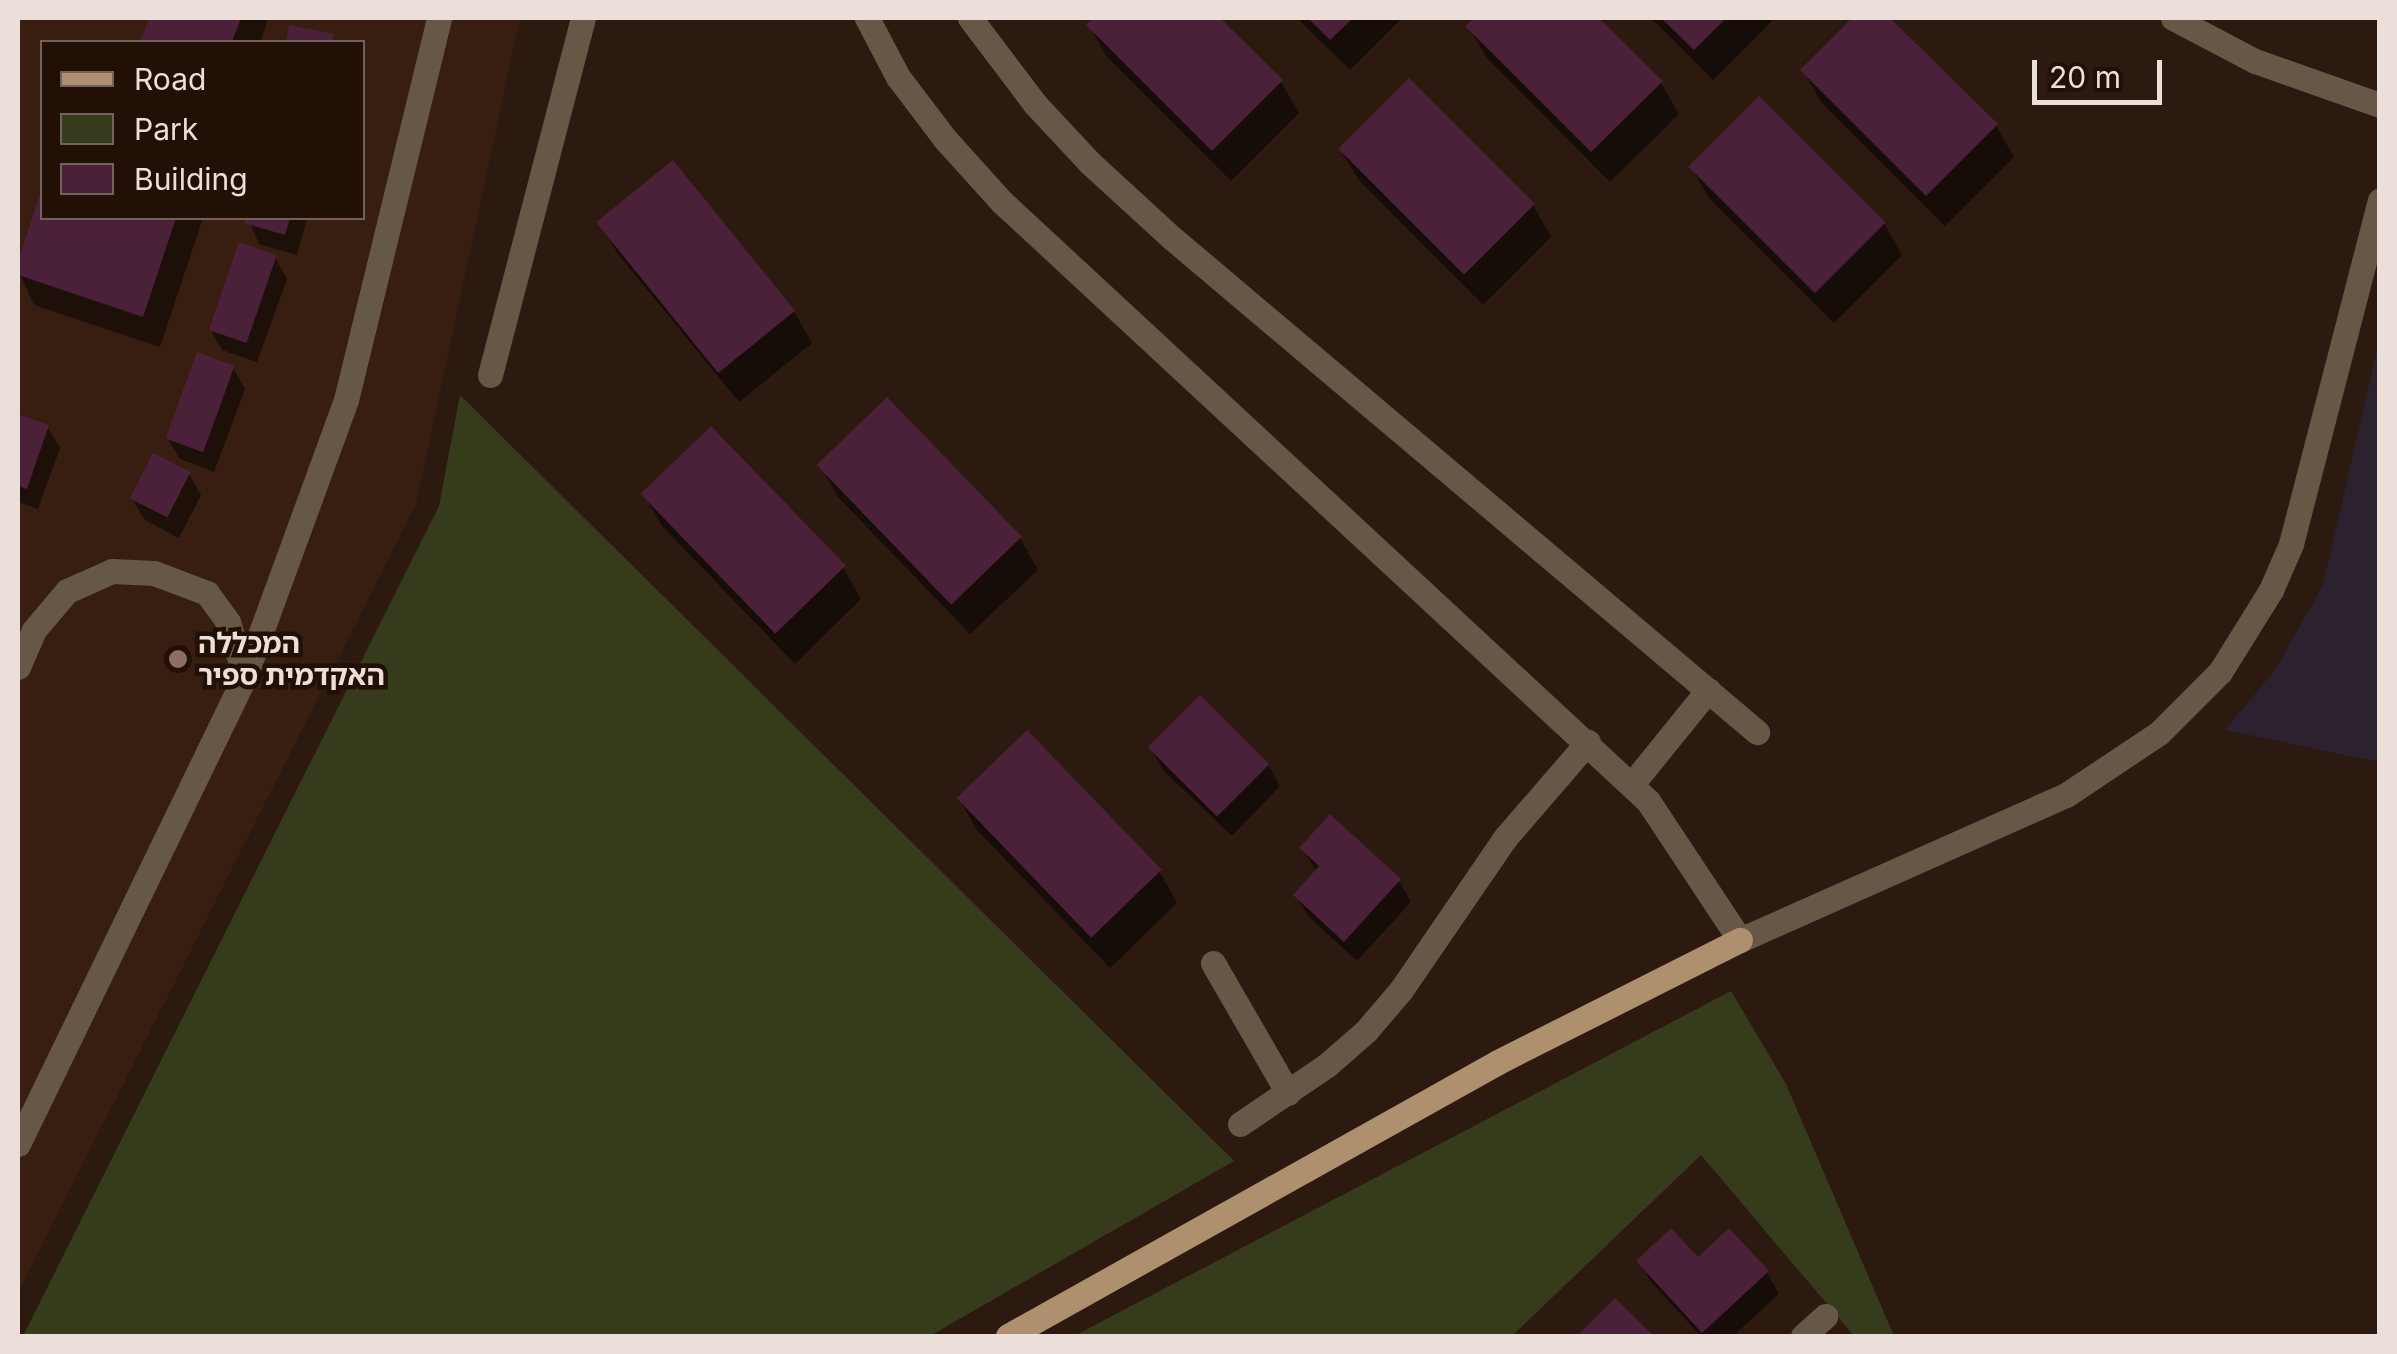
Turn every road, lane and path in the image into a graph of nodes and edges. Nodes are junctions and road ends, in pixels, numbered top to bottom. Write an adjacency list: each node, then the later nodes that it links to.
1 (438, 18): 10 (street)
2 (583, 18): 8 (street)
3 (867, 18): 13 (street)
4 (970, 18): 11 (street)
5 (2174, 18): 6 (street)
6 (2380, 105)
7 (2380, 200): 15 (street)
8 (490, 375)
9 (18, 667): 10 (street)
10 (245, 676): 19 (street)
11 (1708, 690): 12 (street); 14 (street)
12 (1757, 732)
13 (1588, 742): 14 (street); 17 (street)
14 (1632, 784): 15 (street)
15 (1740, 940): 21 (main road)
16 (1213, 963): 17 (street)
17 (1288, 1093): 18 (street)
18 (1240, 1124)
19 (18, 1144)
20 (1825, 1316): 22 (street)
21 (1008, 1336)
22 (1803, 1336)

